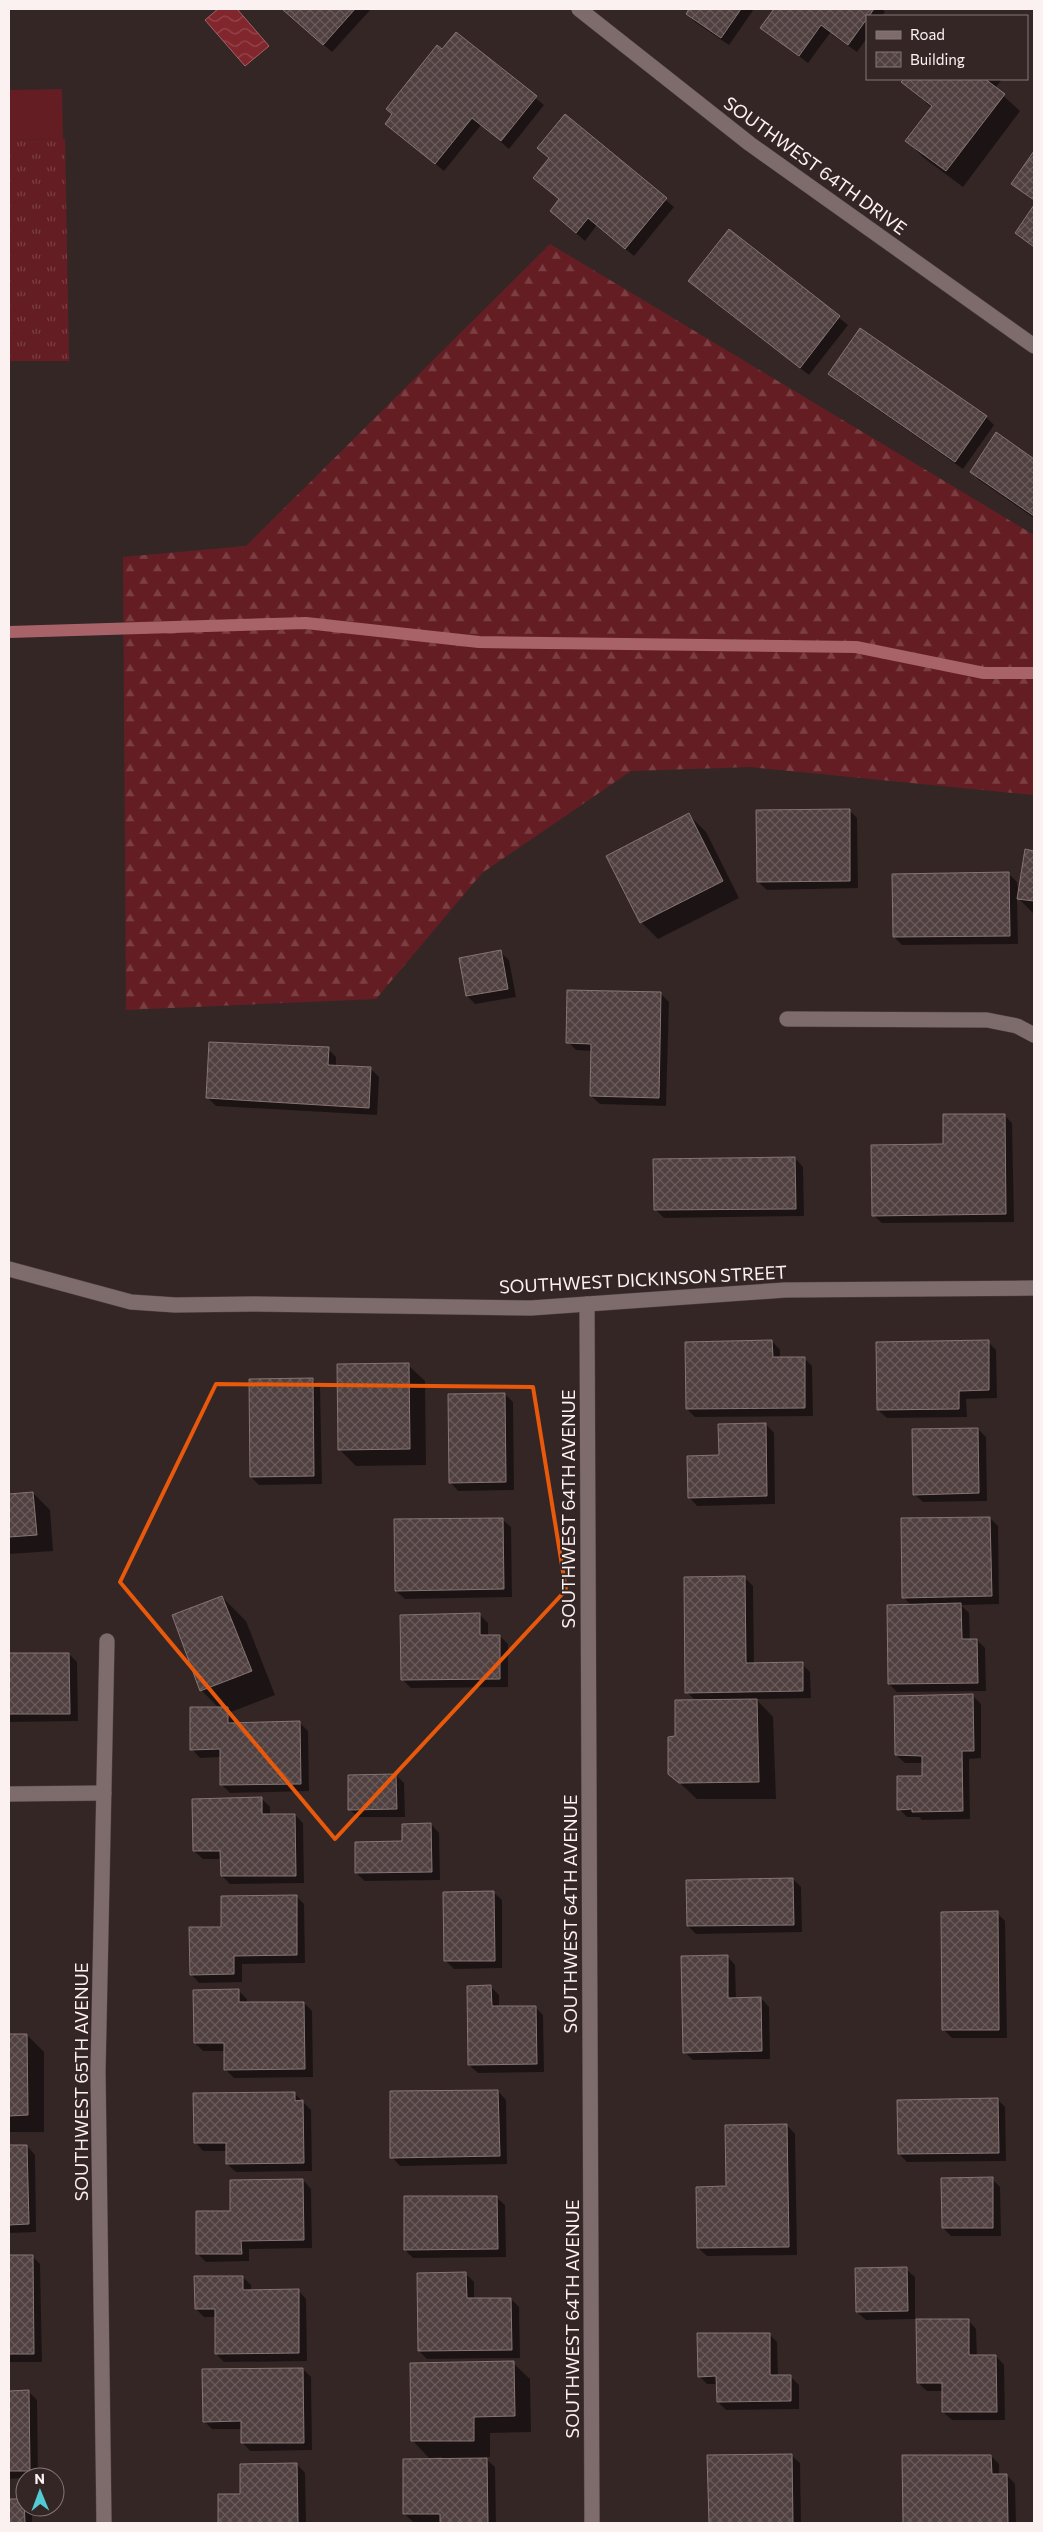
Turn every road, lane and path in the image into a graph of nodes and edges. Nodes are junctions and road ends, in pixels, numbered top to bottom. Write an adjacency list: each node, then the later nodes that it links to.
1 (579, 9): 2 (street, SOUTHWEST 64TH DRIVE)
2 (1034, 346)
3 (787, 1019): 4 (street)
4 (1034, 1035)
5 (9, 1269): 7 (street, SOUTHWEST DICKINSON STREET)
6 (1034, 1288): 7 (street, SOUTHWEST DICKINSON STREET)
7 (587, 1304): 12 (street, SOUTHWEST 64TH AVENUE)
8 (107, 1641): 9 (street, SOUTHWEST 65TH AVENUE)
9 (104, 1793): 10 (street); 11 (street, SOUTHWEST 65TH AVENUE)
10 (9, 1794)
11 (104, 2523)
12 (592, 2523)

